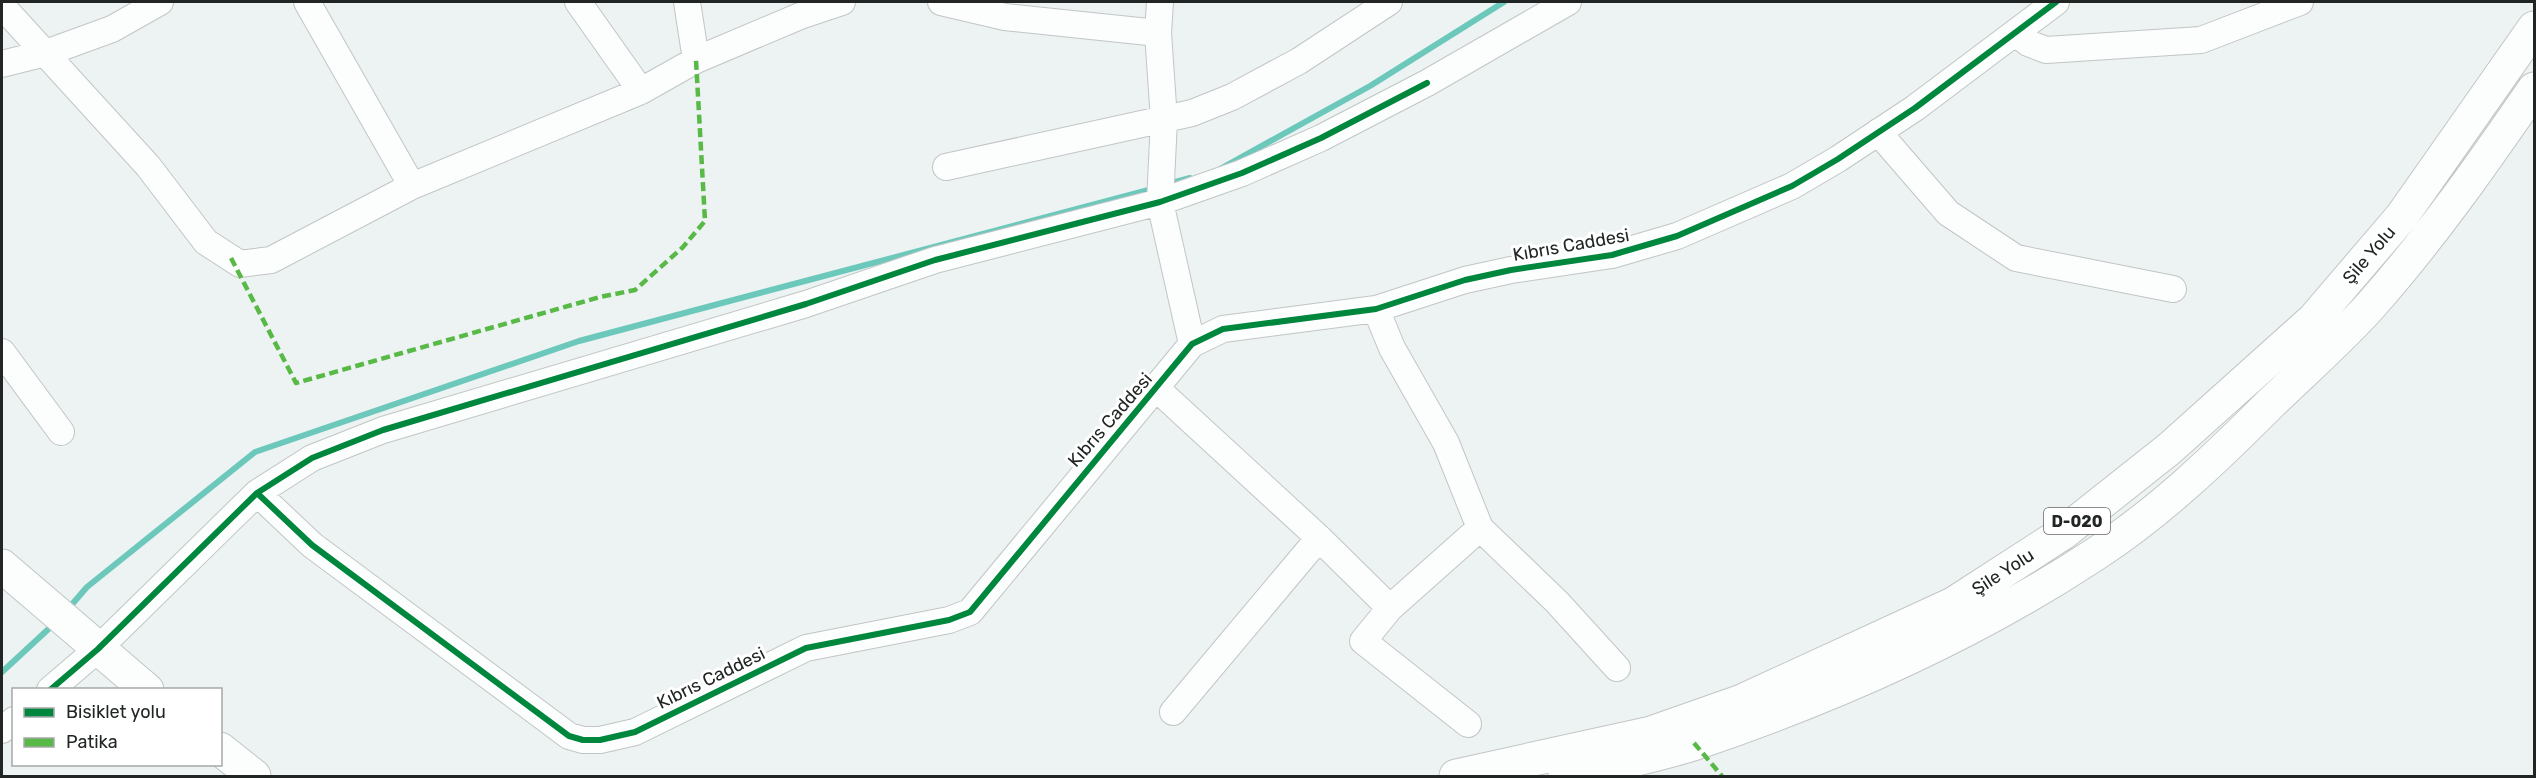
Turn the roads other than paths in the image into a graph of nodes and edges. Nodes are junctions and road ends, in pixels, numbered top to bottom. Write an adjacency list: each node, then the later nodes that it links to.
1 (160, 2): 16 (street)
2 (307, 2): 24 (street)
3 (578, 2): 20 (street)
4 (687, 2): 17 (street)
5 (842, 2): 17 (street)
6 (941, 2): 14 (street)
7 (1160, 2): 14 (street)
8 (1389, 2): 21 (street)
9 (1569, 2): 25 (street)
10 (2056, 2): 15 (street, Kıbrıs Caddesi)
11 (2300, 2): 15 (street)
12 (2, 6): 16 (street)
13 (2535, 28): 45 (main road, Şile Yolu / D-020)
14 (1158, 33): 21 (street)
15 (2017, 34): 22 (street, Kıbrıs Caddesi)
16 (46, 53): 18 (street); 24 (street)
17 (696, 60): 20 (street)
18 (2, 64)
19 (2535, 89): 46 (main road, Şile Yolu / D-020)
20 (641, 91): 24 (street)
21 (1164, 120): 23 (street); 25 (street)
22 (1878, 132): 26 (street); 27 (street, Kıbrıs Caddesi)
23 (946, 167)
24 (412, 186)
25 (1160, 202): 28 (street); 32 (street)
26 (2173, 289)
27 (1376, 309): 28 (street, Kıbrıs Caddesi); 33 (street)
28 (1192, 344): 30 (street, Kıbrıs Caddesi)
29 (2, 352): 31 (street)
30 (1157, 389): 32 (street, Kıbrıs Caddesi); 34 (street)
31 (62, 432)
32 (257, 494): 37 (street)
33 (1480, 528): 36 (street); 38 (street)
34 (1319, 538): 36 (street); 41 (street)
35 (2, 566): 37 (main road)
36 (1390, 608): 42 (street)
37 (89, 642): 39 (street); 40 (main road)
38 (1617, 668)
39 (52, 688)
40 (145, 688)
41 (1173, 711)
42 (1468, 724)
43 (222, 751): 44 (main road)
44 (254, 777)
45 (1456, 777)
46 (1565, 777)

